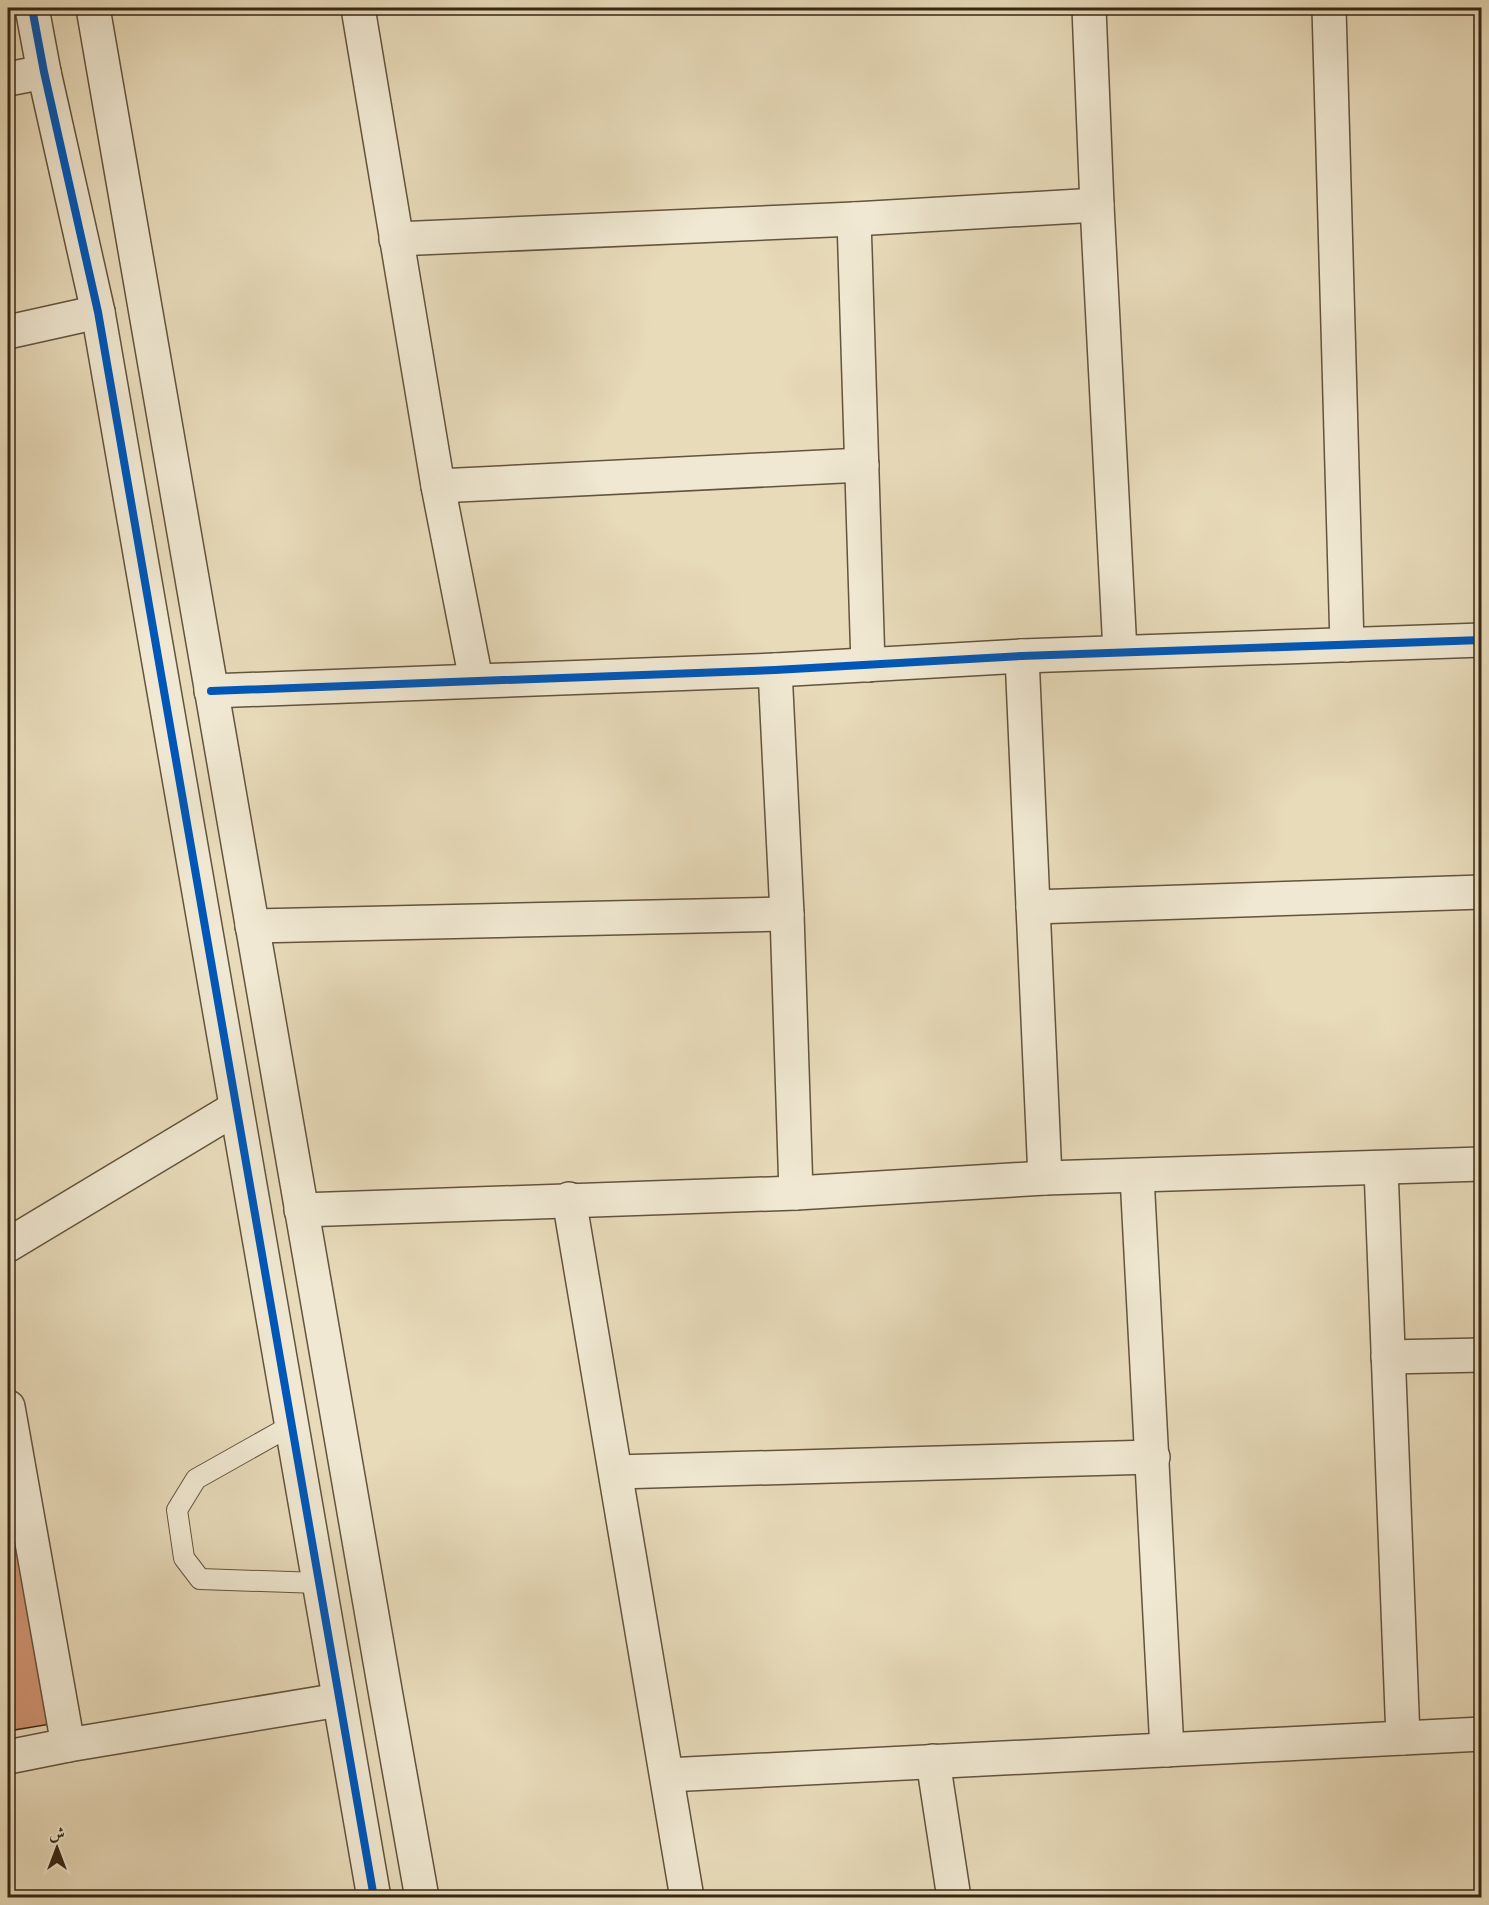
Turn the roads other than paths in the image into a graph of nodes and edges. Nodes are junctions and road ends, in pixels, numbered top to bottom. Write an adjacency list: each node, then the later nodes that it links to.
1 (32, 8): 6 (street)
2 (93, 8): 22 (street)
3 (358, 8): 10 (street)
4 (1089, 8): 8 (street)
5 (1329, 8): 16 (street)
6 (44, 72): 7 (street); 11 (street)
7 (8, 80)
8 (1097, 205): 9 (street); 17 (street)
9 (854, 219): 10 (street); 13 (street)
10 (396, 239): 14 (street)
11 (98, 312): 12 (street); 27 (street)
12 (8, 332)
13 (862, 465): 14 (street); 19 (street)
14 (438, 486): 21 (street)
15 (1482, 640): 16 (street)
16 (1347, 645): 17 (street)
17 (1120, 652): 18 (street)
18 (1022, 656): 19 (street); 24 (street)
19 (868, 665): 20 (street)
20 (775, 670): 21 (street); 25 (street)
21 (476, 680): 22 (street)
22 (211, 691): 26 (street)
23 (1482, 891): 24 (street)
24 (1033, 908): 31 (street)
25 (787, 914): 26 (street); 32 (street)
26 (252, 926): 34 (street)
27 (237, 1108): 35 (street); 39 (street)
28 (1482, 1164): 29 (street)
29 (1381, 1168): 30 (street); 37 (street)
30 (1137, 1176): 31 (street); 40 (street)
31 (1045, 1178): 32 (street)
32 (796, 1193): 33 (street)
33 (569, 1199): 34 (street); 41 (street)
34 (301, 1210): 52 (street)
35 (8, 1245)
36 (1482, 1355): 37 (street)
37 (1388, 1357): 45 (street)
38 (8, 1407): 46 (street)
39 (292, 1425): 42 (street); 42 (lane)
40 (1153, 1457): 41 (street); 47 (street)
41 (616, 1473): 50 (street)
42 (319, 1582): 43 (street)
43 (339, 1700): 46 (street); 51 (street)
44 (1482, 1734): 45 (street)
45 (1403, 1738): 47 (street)
46 (68, 1745): 48 (street)
47 (1167, 1750): 49 (street)
48 (8, 1757)
49 (933, 1761): 50 (street); 54 (street)
50 (667, 1775): 53 (street)
51 (374, 1898)
52 (423, 1898)
53 (687, 1898)
54 (954, 1898)

